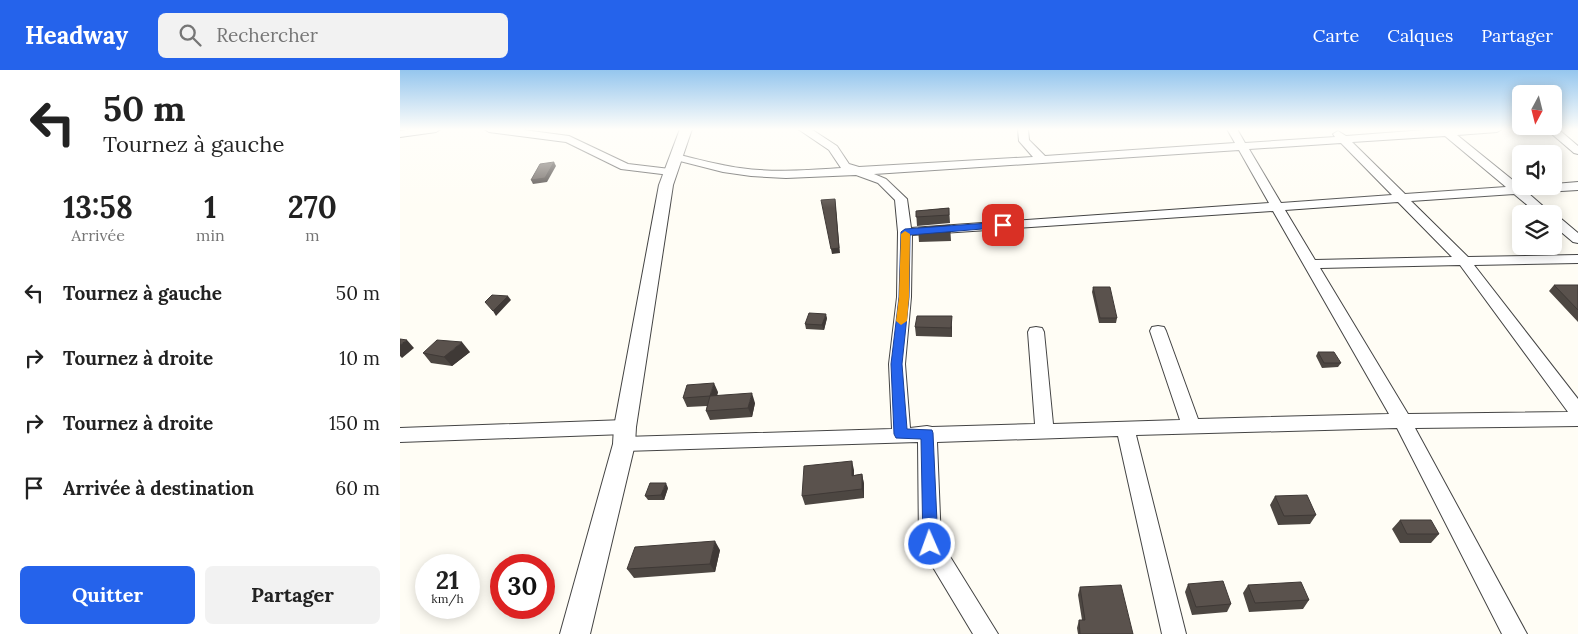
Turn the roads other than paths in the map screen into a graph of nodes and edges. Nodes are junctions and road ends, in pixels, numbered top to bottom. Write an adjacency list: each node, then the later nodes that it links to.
1 (602, 155): 10 (street)
2 (676, 155): 10 (street)
3 (838, 155): 11 (street)
4 (1038, 155): 9 (street)
5 (1109, 155): 9 (street)
6 (1247, 155): 19 (street)
7 (1359, 155): 17 (street)
8 (1475, 155): 12 (street)
9 (1042, 160): 11 (street)
10 (673, 165): 11 (street); 37 (street)
11 (854, 170): 21 (street)
12 (1512, 186)
13 (1578, 186): 14 (street)
14 (1562, 187)
15 (1512, 191): 17 (street)
16 (1523, 195): 18 (street)
17 (1402, 198): 19 (street); 24 (street)
18 (1535, 205)
19 (1277, 206): 21 (street); 25 (street)
20 (1562, 226): 22 (street)
21 (905, 232): 35 (street)
22 (1578, 239)
23 (1578, 259): 24 (street)
24 (1464, 261): 25 (street); 28 (street)
25 (1311, 264): 30 (street)
26 (1158, 331): 31 (street)
27 (1036, 332): 33 (street)
28 (1578, 412)
29 (1578, 419): 30 (street)
30 (1403, 422): 31 (street); 41 (street)
31 (1191, 426): 32 (street)
32 (1126, 428): 33 (street); 40 (street)
33 (1045, 430): 34 (street)
34 (927, 433): 35 (street); 39 (street)
35 (901, 434): 37 (street)
36 (400, 435): 37 (street)
37 (625, 436): 38 (street)
38 (575, 634)
39 (986, 634)
40 (1174, 634)
41 (1514, 634)

